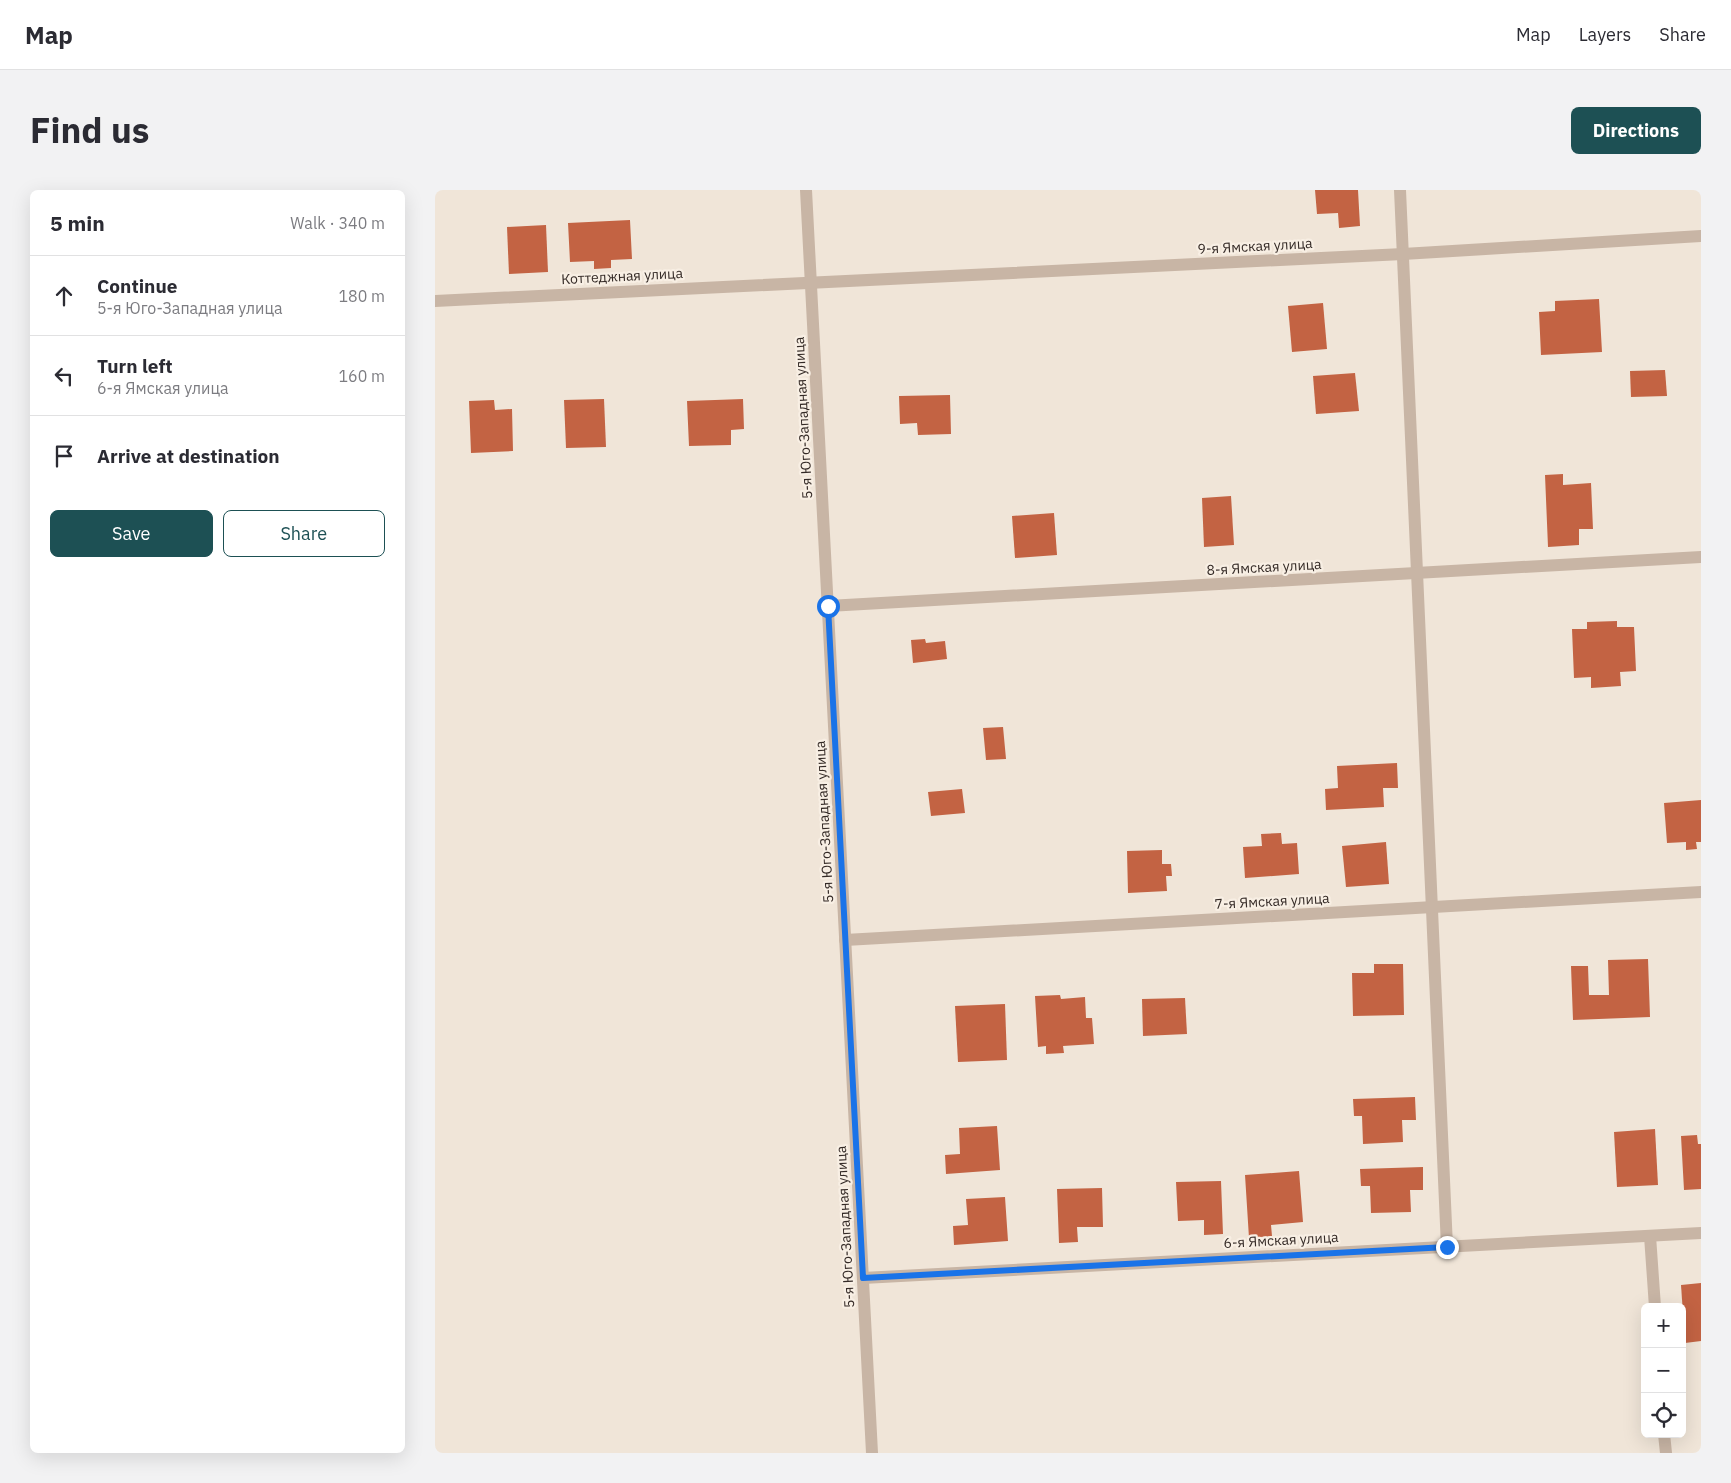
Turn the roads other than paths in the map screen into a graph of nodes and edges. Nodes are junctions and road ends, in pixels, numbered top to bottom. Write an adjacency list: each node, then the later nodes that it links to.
1 (806, 190): 5 (street, 5-я Юго-Западная улица)
2 (1400, 190): 4 (street)
3 (1701, 236): 4 (street, 9-я Ямская улица)
4 (1403, 254): 5 (street, 9-я Ямская улица); 8 (street)
5 (811, 282): 6 (street, Коттеджная улица); 9 (street, 5-я Юго-Западная улица)
6 (435, 301)
7 (1701, 557): 8 (street, 8-я Ямская улица)
8 (1417, 574): 9 (street, 8-я Ямская улица); 11 (street)
9 (828, 606): 12 (street, 5-я Юго-Западная улица)
10 (1701, 892): 11 (street, 7-я Ямская улица)
11 (1432, 907): 12 (street, 7-я Ямская улица); 15 (street)
12 (845, 940): 16 (street, 5-я Юго-Западная улица)
13 (1701, 1233): 14 (street, 6-я Ямская улица)
14 (1650, 1236): 15 (street, 6-я Ямская улица); 17 (street)
15 (1447, 1247): 16 (street, 6-я Ямская улица)
16 (863, 1278): 19 (street, 5-я Юго-Западная улица)
17 (1655, 1303)
18 (1664, 1438): 20 (street)
19 (872, 1453)
20 (1665, 1453)

